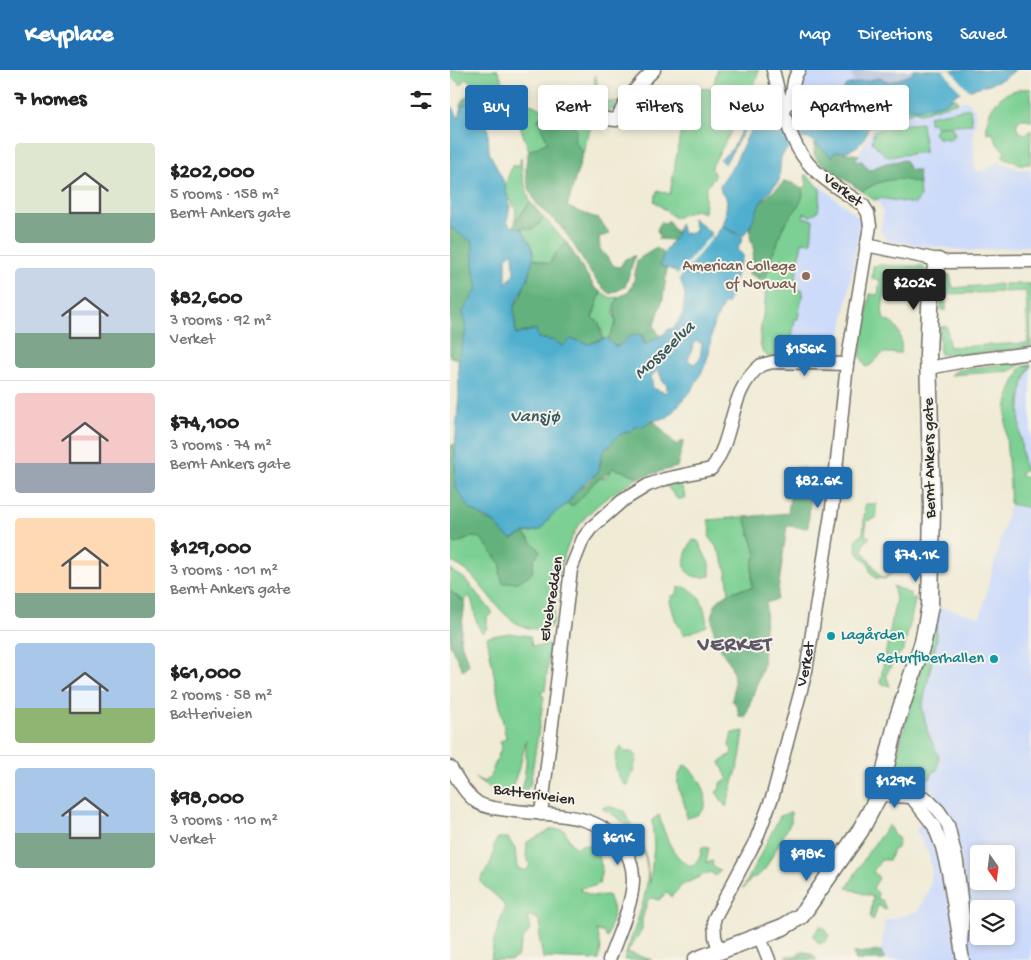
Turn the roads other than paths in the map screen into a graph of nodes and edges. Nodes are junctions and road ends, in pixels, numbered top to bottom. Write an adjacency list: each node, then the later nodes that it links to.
1 (654, 70): 5 (street)
2 (773, 70): 4 (street, Verket)
3 (799, 70): 4 (street)
4 (784, 109): 6 (street, Verket)
5 (608, 119)
6 (866, 245): 7 (street); 10 (street, Verket)
7 (938, 260): 8 (street); 11 (street, Bernt Ankers gate)
8 (1031, 261)
9 (1031, 354): 11 (street)
10 (847, 364): 14 (street, Elvebredden); 16 (street, Verket)
11 (929, 368): 13 (street, Bernt Ankers gate)
12 (450, 767): 14 (street, Batteriveien)
13 (879, 795): 15 (street); 20 (street)
14 (541, 814): 17 (street, Batteriveien)
15 (760, 936): 16 (street); 19 (street)
16 (719, 950): 18 (street)
17 (609, 960)
18 (696, 960)
19 (769, 960)
20 (963, 960)

